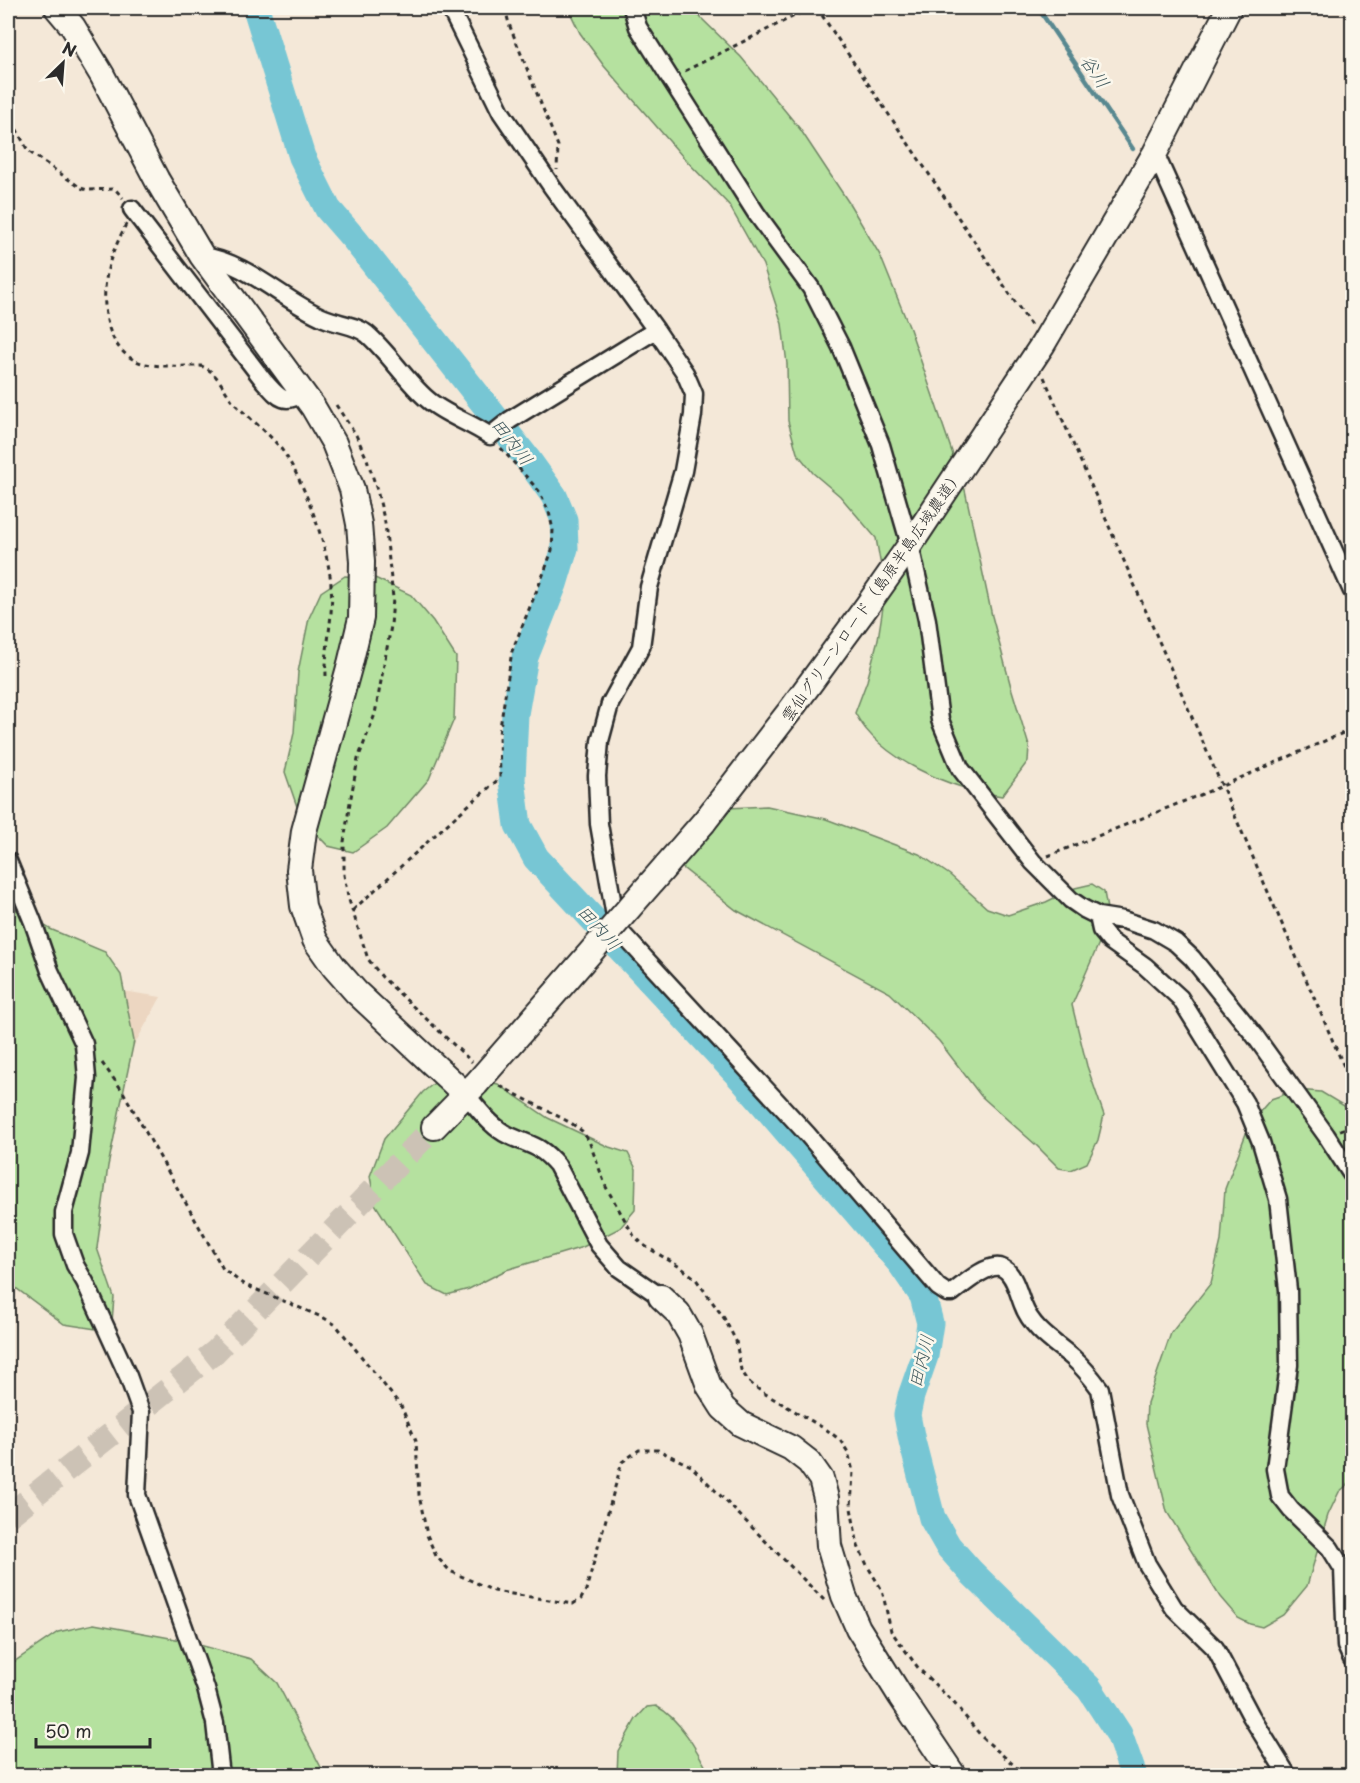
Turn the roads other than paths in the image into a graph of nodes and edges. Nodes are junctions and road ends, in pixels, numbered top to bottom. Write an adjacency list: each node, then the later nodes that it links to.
1 (57, 8): 7 (street)
2 (450, 8): 8 (street)
3 (632, 8): 10 (street)
4 (1229, 8): 5 (street, 雲仙グリーンロード（島原半島広域農道）)
5 (1155, 153): 10 (street, 雲仙グリーンロード（島原半島広域農道）); 11 (street)
6 (132, 209): 9 (street)
7 (202, 256): 8 (street); 9 (street)
8 (656, 330): 21 (street)
9 (303, 393): 14 (street)
10 (910, 545): 13 (street); 14 (street, 雲仙グリーンロード（島原半島広域農道）, bridge)
11 (1353, 591)
12 (8, 861): 19 (street)
13 (1098, 916): 16 (street); 18 (street)
14 (479, 1082): 15 (street, 雲仙グリーンロード（島原半島広域農道）); 17 (street)
15 (434, 1127)
16 (1353, 1175)
17 (661, 1297): 20 (street)
18 (1353, 1659)
19 (221, 1776)
20 (954, 1776)
21 (1288, 1776)

